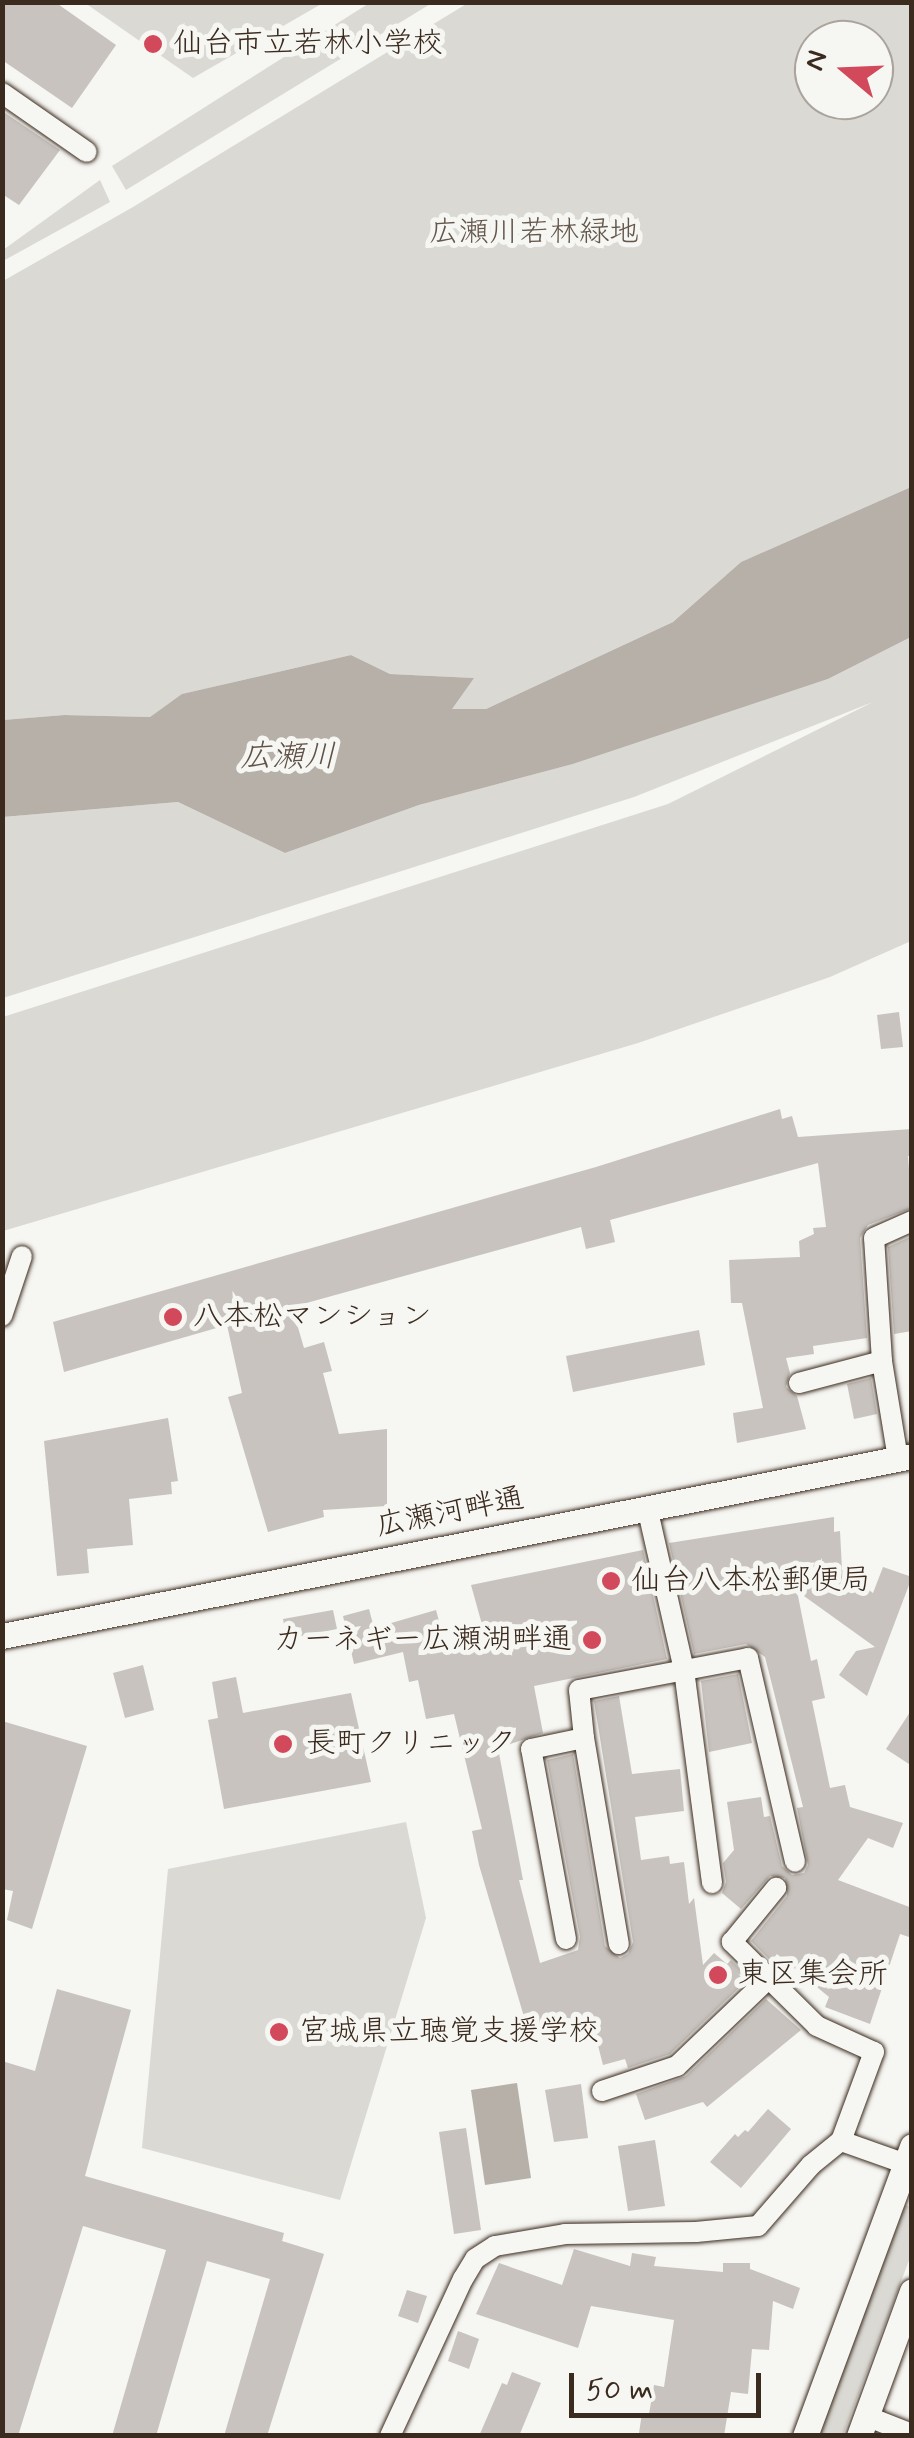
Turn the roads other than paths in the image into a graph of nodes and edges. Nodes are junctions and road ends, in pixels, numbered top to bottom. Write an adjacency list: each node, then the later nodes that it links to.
1 (2, 93): 2 (street)
2 (87, 152)
3 (912, 1221): 6 (street)
4 (22, 1256): 5 (street)
5 (2, 1316)
6 (882, 1362): 7 (street); 8 (street)
7 (799, 1382)
8 (905, 1458): 9 (street, 広瀬河畔通)
9 (647, 1506): 10 (street, 広瀬河畔通); 11 (street)
10 (2, 1636)
11 (684, 1670): 12 (street); 13 (street); 14 (street)
12 (584, 1738): 16 (street); 17 (street)
13 (796, 1862)
14 (712, 1884)
15 (776, 1888): 18 (street)
16 (566, 1939)
17 (619, 1944)
18 (769, 1978): 19 (street); 20 (street)
19 (602, 2091)
20 (840, 2141): 21 (street); 25 (street)
21 (909, 2155): 26 (street)
22 (912, 2292): 23 (street)
23 (862, 2426): 24 (street)
24 (912, 2434)
25 (390, 2436)
26 (805, 2436)

